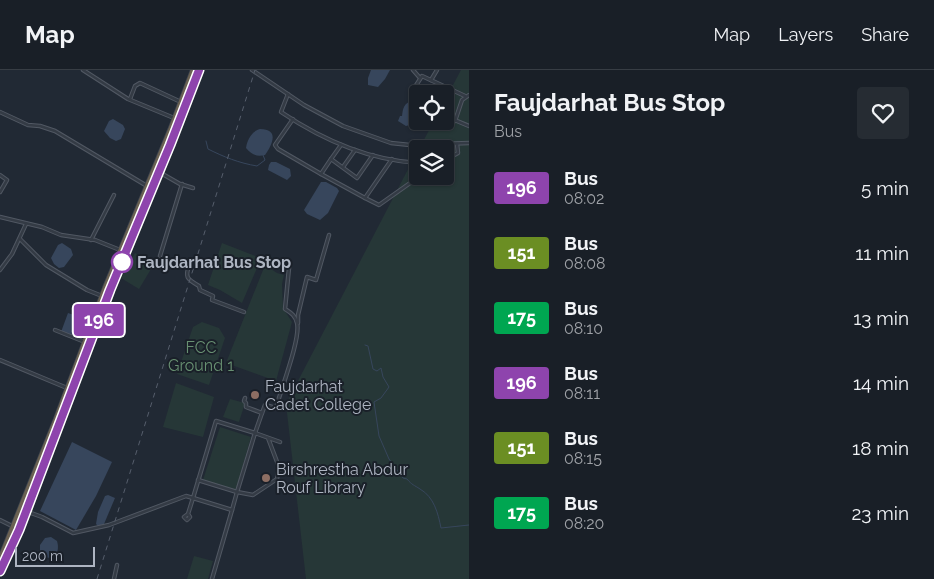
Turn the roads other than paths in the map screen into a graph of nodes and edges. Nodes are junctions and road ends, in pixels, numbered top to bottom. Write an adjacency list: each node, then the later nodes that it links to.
1 (83, 70): 12 (street)
2 (193, 70): 13 (highway)
3 (199, 70): 29 (highway)
4 (252, 70): 10 (street)
5 (413, 70): 7 (street)
6 (437, 70): 8 (street)
7 (420, 78): 8 (street); 9 (street)
8 (432, 80): 11 (street)
9 (416, 85)
10 (288, 94): 16 (street); 20 (street)
11 (467, 96): 17 (street)
12 (130, 100): 13 (street); 15 (street)
13 (181, 102): 15 (highway)
14 (0, 112): 34 (street)
15 (174, 118): 34 (highway)
16 (293, 119): 21 (street); 30 (street)
17 (455, 121): 18 (street)
18 (469, 126)
19 (469, 143): 20 (street)
20 (457, 144): 23 (street)
21 (342, 145): 22 (street); 25 (street)
22 (355, 150): 24 (street); 28 (street)
23 (454, 155)
24 (373, 156): 26 (street); 28 (street)
25 (331, 159): 28 (street); 30 (street)
26 (392, 159): 27 (street); 38 (street)
27 (409, 162)
28 (343, 167)
29 (159, 172): 32 (street); 64 (highway)
30 (321, 174): 38 (street)
31 (0, 175): 36 (street)
32 (182, 184): 35 (street); 45 (street)
33 (409, 184): 38 (street)
34 (147, 186): 44 (highway)
35 (193, 188)
36 (0, 192)
37 (114, 195): 43 (street)
38 (365, 198)
39 (0, 217): 40 (street)
40 (26, 224): 42 (street); 43 (street)
41 (329, 234): 51 (street)
42 (20, 239): 48 (street); 49 (street)
43 (91, 240): 44 (street)
44 (120, 250): 49 (highway)
45 (160, 256)
46 (190, 264): 50 (street)
47 (289, 268): 51 (street)
48 (0, 270)
49 (102, 296): 53 (highway)
50 (244, 312)
51 (298, 324): 57 (street)
52 (55, 330): 53 (street)
53 (84, 342): 55 (highway)
54 (0, 360): 55 (street)
55 (67, 388): 64 (highway)
56 (245, 398): 57 (street)
57 (262, 412): 58 (street)
58 (256, 433): 59 (street); 61 (street); 62 (street)
59 (268, 438): 60 (street); 62 (street)
60 (280, 442)
61 (198, 480): 62 (street); 63 (street)
62 (237, 492): 65 (street)
63 (193, 498): 64 (street); 65 (street); 66 (street)
64 (23, 510): 68 (highway); 71 (highway)
65 (232, 510): 73 (street)
66 (188, 514)
67 (0, 520): 68 (street)
68 (14, 527): 69 (highway)
69 (0, 559)
70 (117, 565): 72 (street)
71 (0, 571)
72 (114, 579)
73 (212, 579)

